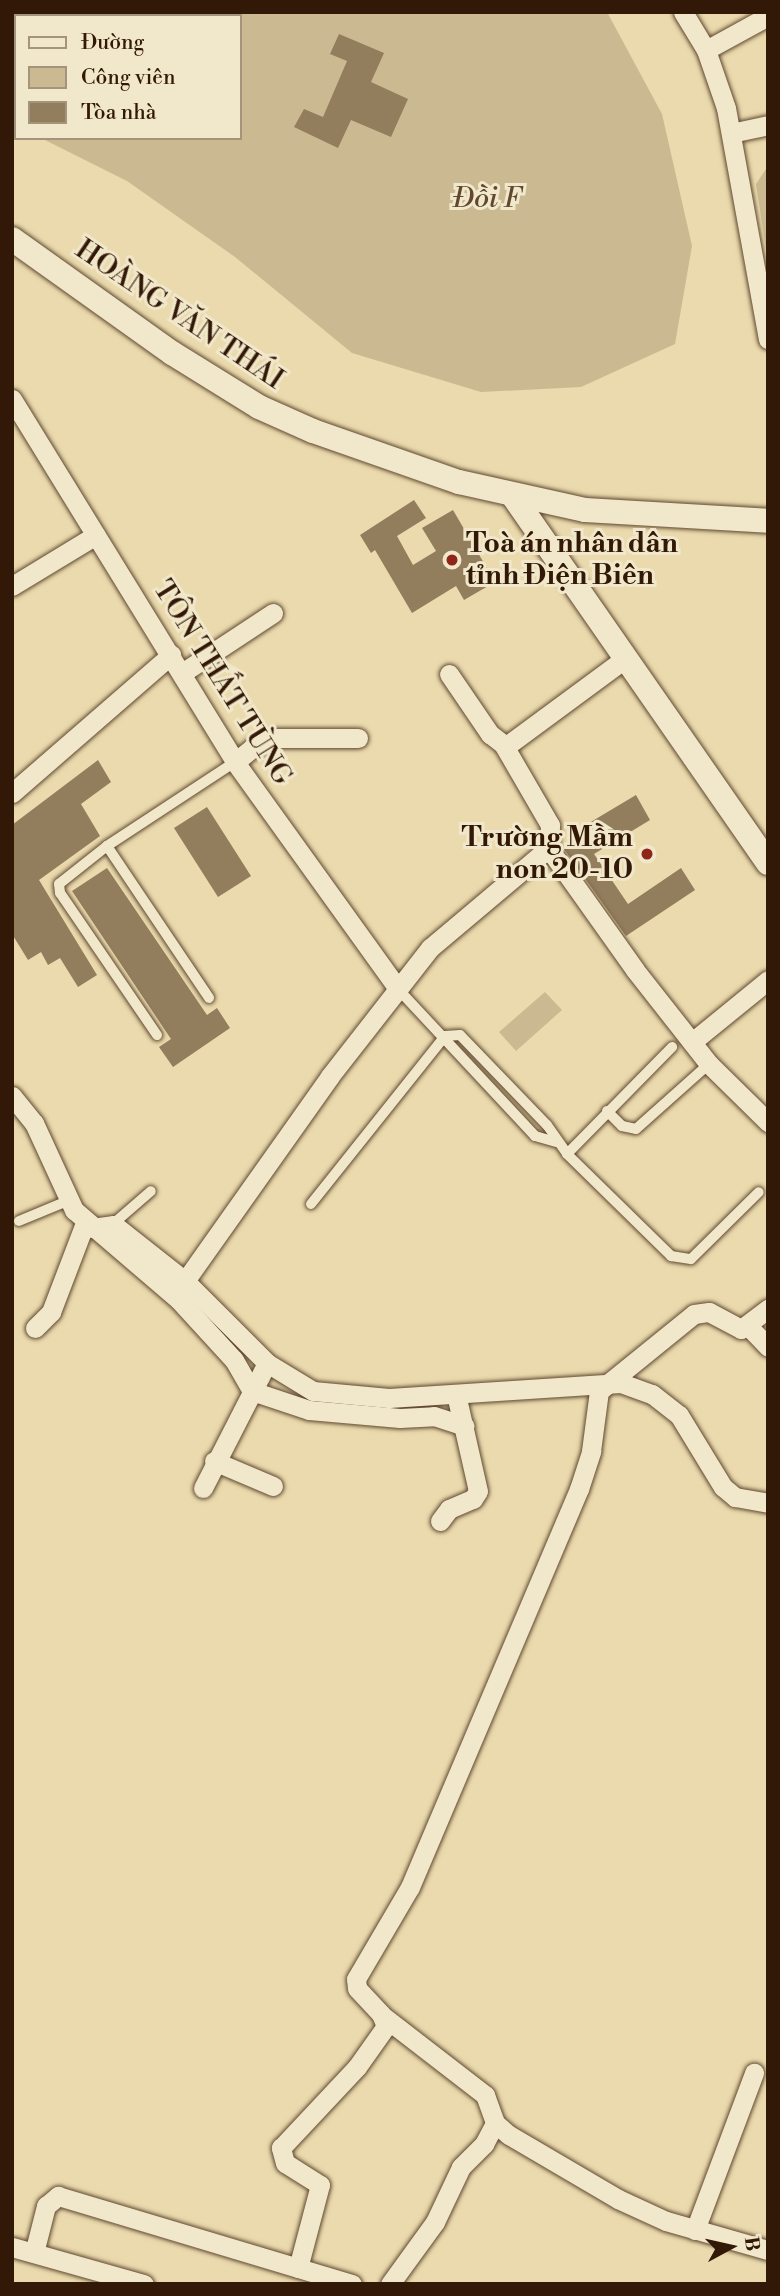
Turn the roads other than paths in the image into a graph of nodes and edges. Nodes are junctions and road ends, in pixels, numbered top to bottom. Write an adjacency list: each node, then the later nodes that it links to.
1 (682, 12): 3 (street)
2 (768, 16): 3 (street)
3 (706, 50): 5 (street)
4 (768, 125): 5 (street)
5 (731, 133): 7 (street)
6 (12, 239): 9 (street, HOÀNG VĂN THÁI)
7 (768, 339)
8 (12, 399): 11 (street, TÔN THẤT TÙNG)
9 (513, 496): 10 (street, HOÀNG VĂN THÁI); 15 (street)
10 (768, 521)
11 (96, 536): 12 (street); 14 (street, TÔN THẤT TÙNG)
12 (12, 586)
13 (273, 612): 16 (street)
14 (171, 655): 16 (street, TÔN THẤT TÙNG); 21 (street)
15 (623, 660): 19 (street); 24 (street)
16 (182, 673): 20 (street, TÔN THẤT TÙNG)
17 (449, 674): 19 (street)
18 (358, 738): 20 (street)
19 (505, 747): 23 (street)
20 (235, 762): 22 (lane); 26 (street, TÔN THẤT TÙNG)
21 (12, 793)
22 (107, 846): 27 (lane); 28 (lane)
23 (549, 852): 26 (street); 30 (street)
24 (768, 863)
25 (768, 981): 30 (street)
26 (398, 989): 29 (lane); 45 (street)
27 (209, 998)
28 (157, 1035)
29 (445, 1036): 36 (lane); 36 (lane); 41 (lane)
30 (692, 1042): 32 (street)
31 (672, 1047): 34 (lane)
32 (709, 1064): 34 (lane); 35 (street)
33 (12, 1096): 40 (street)
34 (607, 1111): 37 (lane)
35 (768, 1122)
36 (556, 1142): 37 (lane)
37 (567, 1154): 39 (lane)
38 (151, 1191): 43 (lane)
39 (759, 1192)
40 (67, 1201): 42 (lane); 44 (street)
41 (310, 1204)
42 (19, 1221)
43 (113, 1224): 44 (street); 45 (street)
44 (88, 1225): 48 (street); 52 (street)
45 (185, 1281): 50 (street)
46 (768, 1309): 47 (street)
47 (748, 1326): 49 (street); 51 (street)
48 (35, 1328)
49 (768, 1347)
50 (267, 1363): 52 (street); 53 (street)
51 (609, 1382): 53 (street); 58 (street); 60 (street)
52 (252, 1391): 54 (street); 55 (street)
53 (456, 1394): 54 (street)
54 (464, 1426): 59 (street)
55 (214, 1461): 56 (street); 57 (street)
56 (273, 1486)
57 (203, 1488)
58 (768, 1503)
59 (439, 1521)
60 (384, 2017): 62 (street); 67 (street)
61 (754, 2073): 63 (street)
62 (495, 2123): 63 (street); 70 (street)
63 (695, 2230): 65 (street)
64 (12, 2247): 66 (street)
65 (768, 2250)
66 (34, 2253): 67 (street); 68 (street)
67 (298, 2268): 69 (street)
68 (144, 2284)
69 (352, 2284)
70 (390, 2284)

